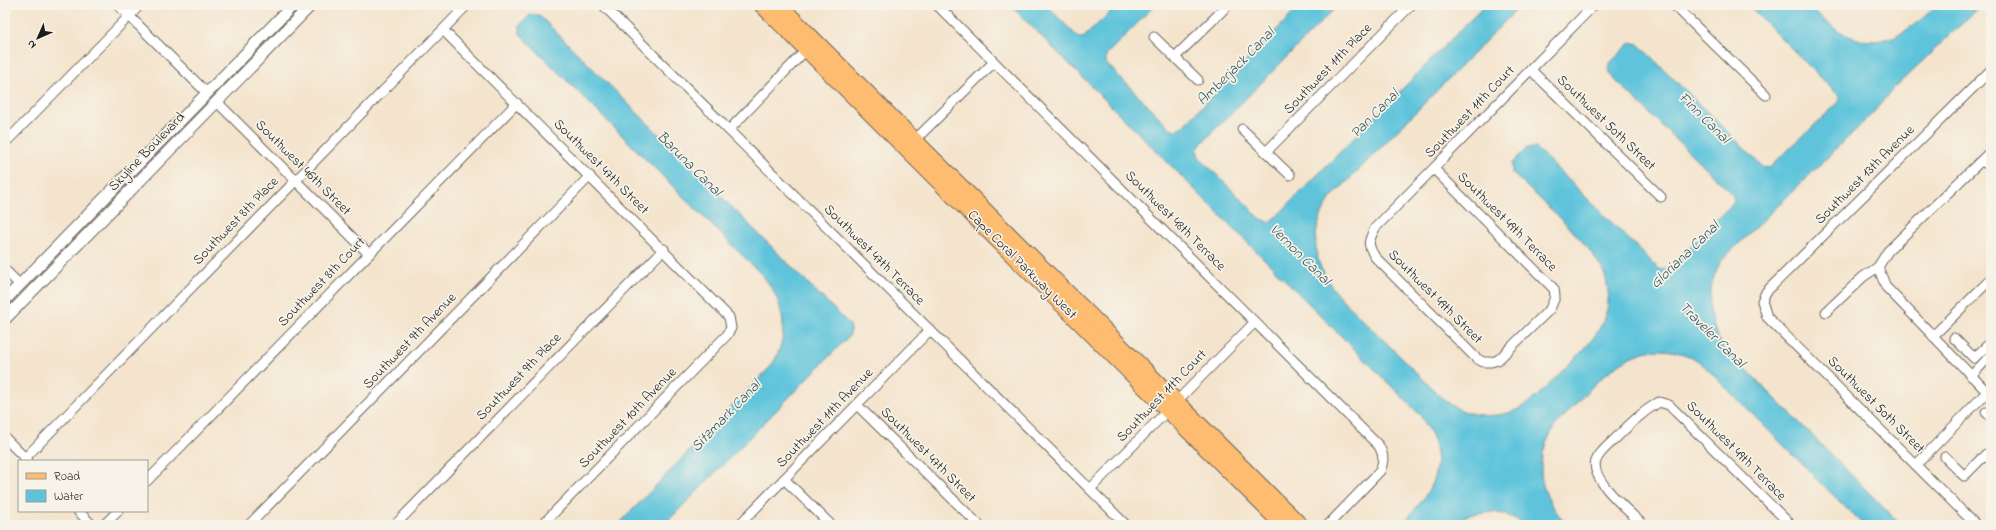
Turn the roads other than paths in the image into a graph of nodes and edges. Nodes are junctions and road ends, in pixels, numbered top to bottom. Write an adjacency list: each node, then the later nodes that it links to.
1 (118, 5): 14 (street)
2 (140, 5): 14 (street)
3 (293, 5): 24 (street, Skyline Boulevard)
4 (311, 5): 26 (street, Skyline Boulevard)
5 (467, 5): 15 (street, Southwest 8th Place)
6 (603, 5): 29 (street, Southwest 47th Terrace)
7 (760, 5): 17 (main road, Cape Coral Parkway West)
8 (780, 5): 30 (main road, Cape Coral Parkway West)
9 (937, 5): 19 (street, Southwest 48th Terrace)
10 (1228, 5): 18 (street)
11 (1411, 5): 33 (street, Southwest 11th Place)
12 (1594, 5): 20 (street, Southwest 11th Court)
13 (1674, 5): 25 (street)
14 (129, 16): 24 (street); 31 (street)
15 (443, 30): 27 (street, Southwest 47th Street); 40 (street, Southwest 8th Place)
16 (1154, 37): 18 (street)
17 (806, 50): 22 (main road, Cape Coral Parkway West); 29 (street)
18 (1175, 57): 23 (street)
19 (994, 62): 30 (street); 55 (street, Southwest 48th Terrace)
20 (1531, 70): 37 (street, Southwest 11th Court); 41 (street, Southwest 50th Street)
21 (1991, 70): 52 (street, Southwest 13th Avenue)
22 (834, 78): 30 (main road); 34 (main road, Cape Coral Parkway West)
23 (1198, 80)
24 (207, 93): 26 (street); 49 (street, Skyline Boulevard)
25 (1766, 95)
26 (217, 102): 40 (street, Southwest 46th Street); 50 (street, Skyline Boulevard)
27 (516, 103): 39 (street, Southwest 47th Street); 45 (street, Southwest 8th Court)
28 (1242, 129): 33 (street)
29 (729, 130): 57 (street, Southwest 47th Terrace)
30 (914, 139): 42 (main road, Cape Coral Parkway West)
31 (5, 143)
32 (1991, 151): 35 (street)
33 (1266, 152): 38 (street)
34 (913, 157): 42 (main road); 66 (main road, Cape Coral Parkway West)
35 (1981, 161): 36 (street); 46 (street)
36 (1991, 166)
37 (1434, 169): 43 (street, Southwest 11th Court); 62 (street, Southwest 49th Terrace)
38 (1290, 175)
39 (590, 176): 44 (street, Southwest 47th Street); 79 (street, Southwest 9th Avenue)
40 (295, 180): 45 (street, Southwest 46th Street); 70 (street, Southwest 8th Place)
41 (1661, 197)
42 (988, 213): 66 (main road, Cape Coral Parkway West)
43 (1368, 241): 62 (street, Southwest 49th Street)
44 (664, 249): 56 (street, Southwest 47th Street); 80 (street, Southwest 9th Place)
45 (369, 254): 73 (street, Southwest 8th Court)
46 (1878, 267): 53 (street); 58 (street)
47 (5, 270): 49 (street)
48 (1991, 278): 58 (street)
49 (20, 285): 50 (street); 51 (street, Skyline Boulevard)
50 (29, 294): 54 (street, Skyline Boulevard)
51 (5, 300)
52 (1762, 301): 71 (street, Southwest 50th Street)
53 (1826, 312)
54 (5, 319)
55 (1255, 322): 66 (street, Southwest 11th Court); 88 (street, Southwest 48th Terrace)
56 (730, 328): 81 (street, Southwest 10th Avenue)
57 (930, 330): 65 (street, Southwest 11th Avenue); 74 (street, Southwest 47th Terrace)
58 (1933, 336): 63 (street)
59 (1954, 338): 60 (street)
60 (1991, 342)
61 (1991, 355): 63 (street)
62 (1491, 362)
63 (1971, 376): 64 (street)
64 (1989, 394): 71 (street)
65 (857, 405): 72 (street, Southwest 11th Avenue); 84 (street, Southwest 47th Street)
66 (1172, 405): 74 (street, Southwest 11th Court); 86 (main road, Cape Coral Parkway West); 87 (main road, Cape Coral Parkway West)
67 (5, 438): 70 (street)
68 (1989, 454): 69 (street)
69 (1945, 457)
70 (26, 459)
71 (1916, 465): 91 (street, Southwest 50th Street)
72 (784, 479): 82 (street, Southwest 11th Avenue); 83 (street)
73 (148, 480)
74 (1090, 489): 85 (street, Southwest 47th Terrace)
75 (79, 512): 77 (street)
76 (117, 512): 78 (street)
77 (92, 525)
78 (104, 525)
79 (249, 525)
80 (395, 525)
81 (542, 525)
82 (739, 525)
83 (831, 525)
84 (979, 525)
85 (1126, 525)
86 (1282, 525)
87 (1301, 525)
88 (1328, 525)
89 (1643, 525): 90 (street, Southwest 49th Terrace)
90 (1791, 525)
91 (1976, 525)

